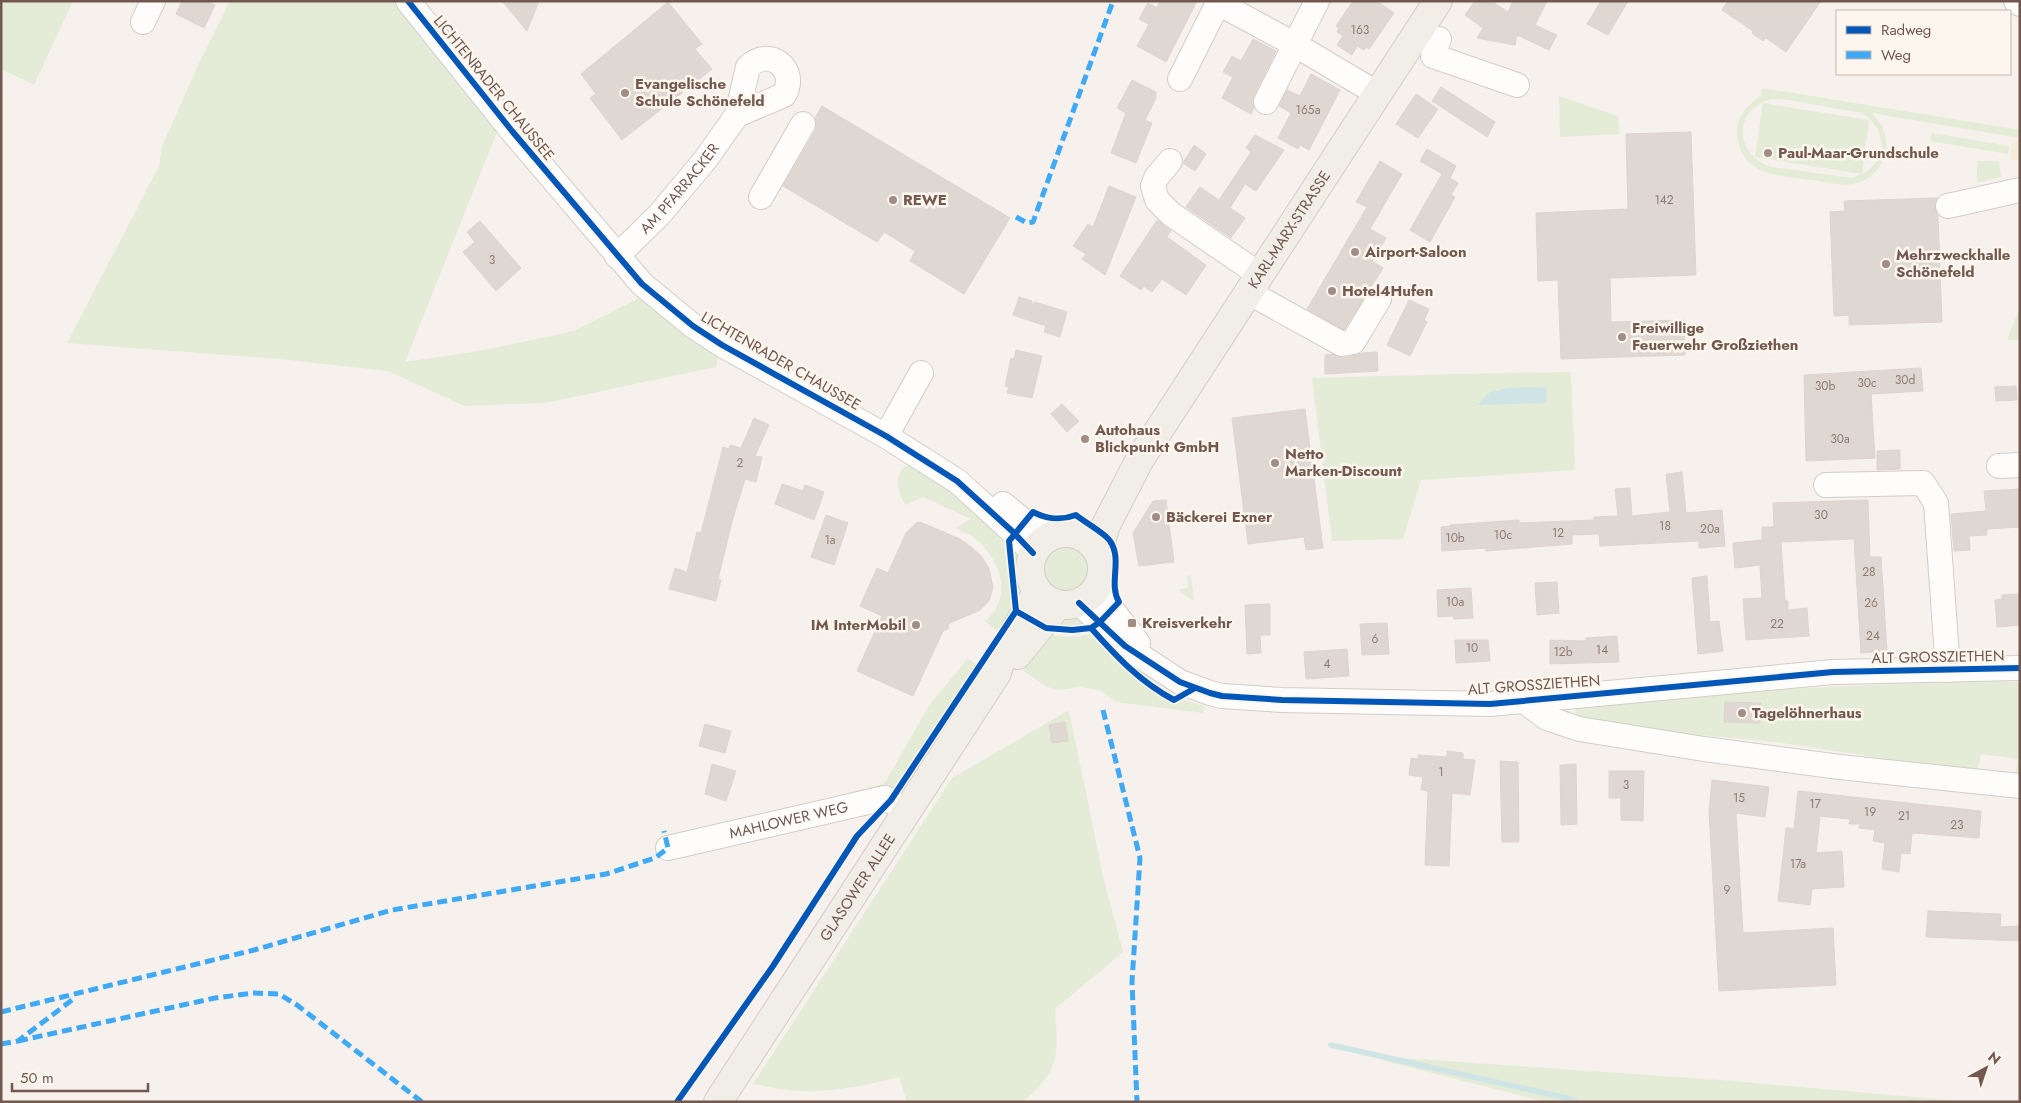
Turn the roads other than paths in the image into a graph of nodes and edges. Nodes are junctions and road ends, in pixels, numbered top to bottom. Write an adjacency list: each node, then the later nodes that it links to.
1 (408, 1): 19 (street, LICHTENRADER CHAUSSEE)
2 (1317, 1): 8 (street)
3 (1438, 1): 11 (main road, KARL-MARX-STRASSE)
4 (2016, 1): 6 (street)
5 (1219, 2): 8 (street); 9 (street)
6 (2020, 4)
7 (1439, 39): 10 (street)
8 (1294, 44): 11 (street); 12 (street)
9 (1180, 78)
10 (1517, 85)
11 (1378, 94): 20 (main road, KARL-MARX-STRASSE)
12 (1266, 102)
13 (737, 115): 19 (street, AM PFARRACKER)
14 (803, 124): 17 (street)
15 (1170, 161): 20 (street)
16 (2020, 190): 18 (street)
17 (761, 197)
18 (1948, 206)
19 (617, 256): 23 (street, LICHTENRADER CHAUSSEE)
20 (1254, 283): 21 (street); 24 (main road, KARL-MARX-STRASSE)
21 (1379, 299)
22 (921, 373): 23 (street)
23 (886, 436): 27 (street, LICHTENRADER CHAUSSEE)
24 (1140, 459): 26 (main road, KARL-MARX-STRASSE); 28 (main road, KARL-MARX-STRASSE)
25 (1826, 484): 31 (street)
26 (1077, 534): 27 (main road); 28 (main road)
27 (1041, 544): 29 (main road)
28 (1098, 551): 29 (main road)
29 (1068, 597): 32 (street, ALT GROSSZIETHEN); 34 (main road, GLASOWER ALLEE)
30 (2020, 668): 31 (street, ALT GROSSZIETHEN)
31 (1948, 670): 32 (street, ALT GROSSZIETHEN)
32 (1524, 701): 33 (street, ALT GROSSZIETHEN)
33 (2020, 786)
34 (907, 810): 35 (street, MAHLOWER WEG); 36 (main road, GLASOWER ALLEE)
35 (668, 848)
36 (718, 1102)

